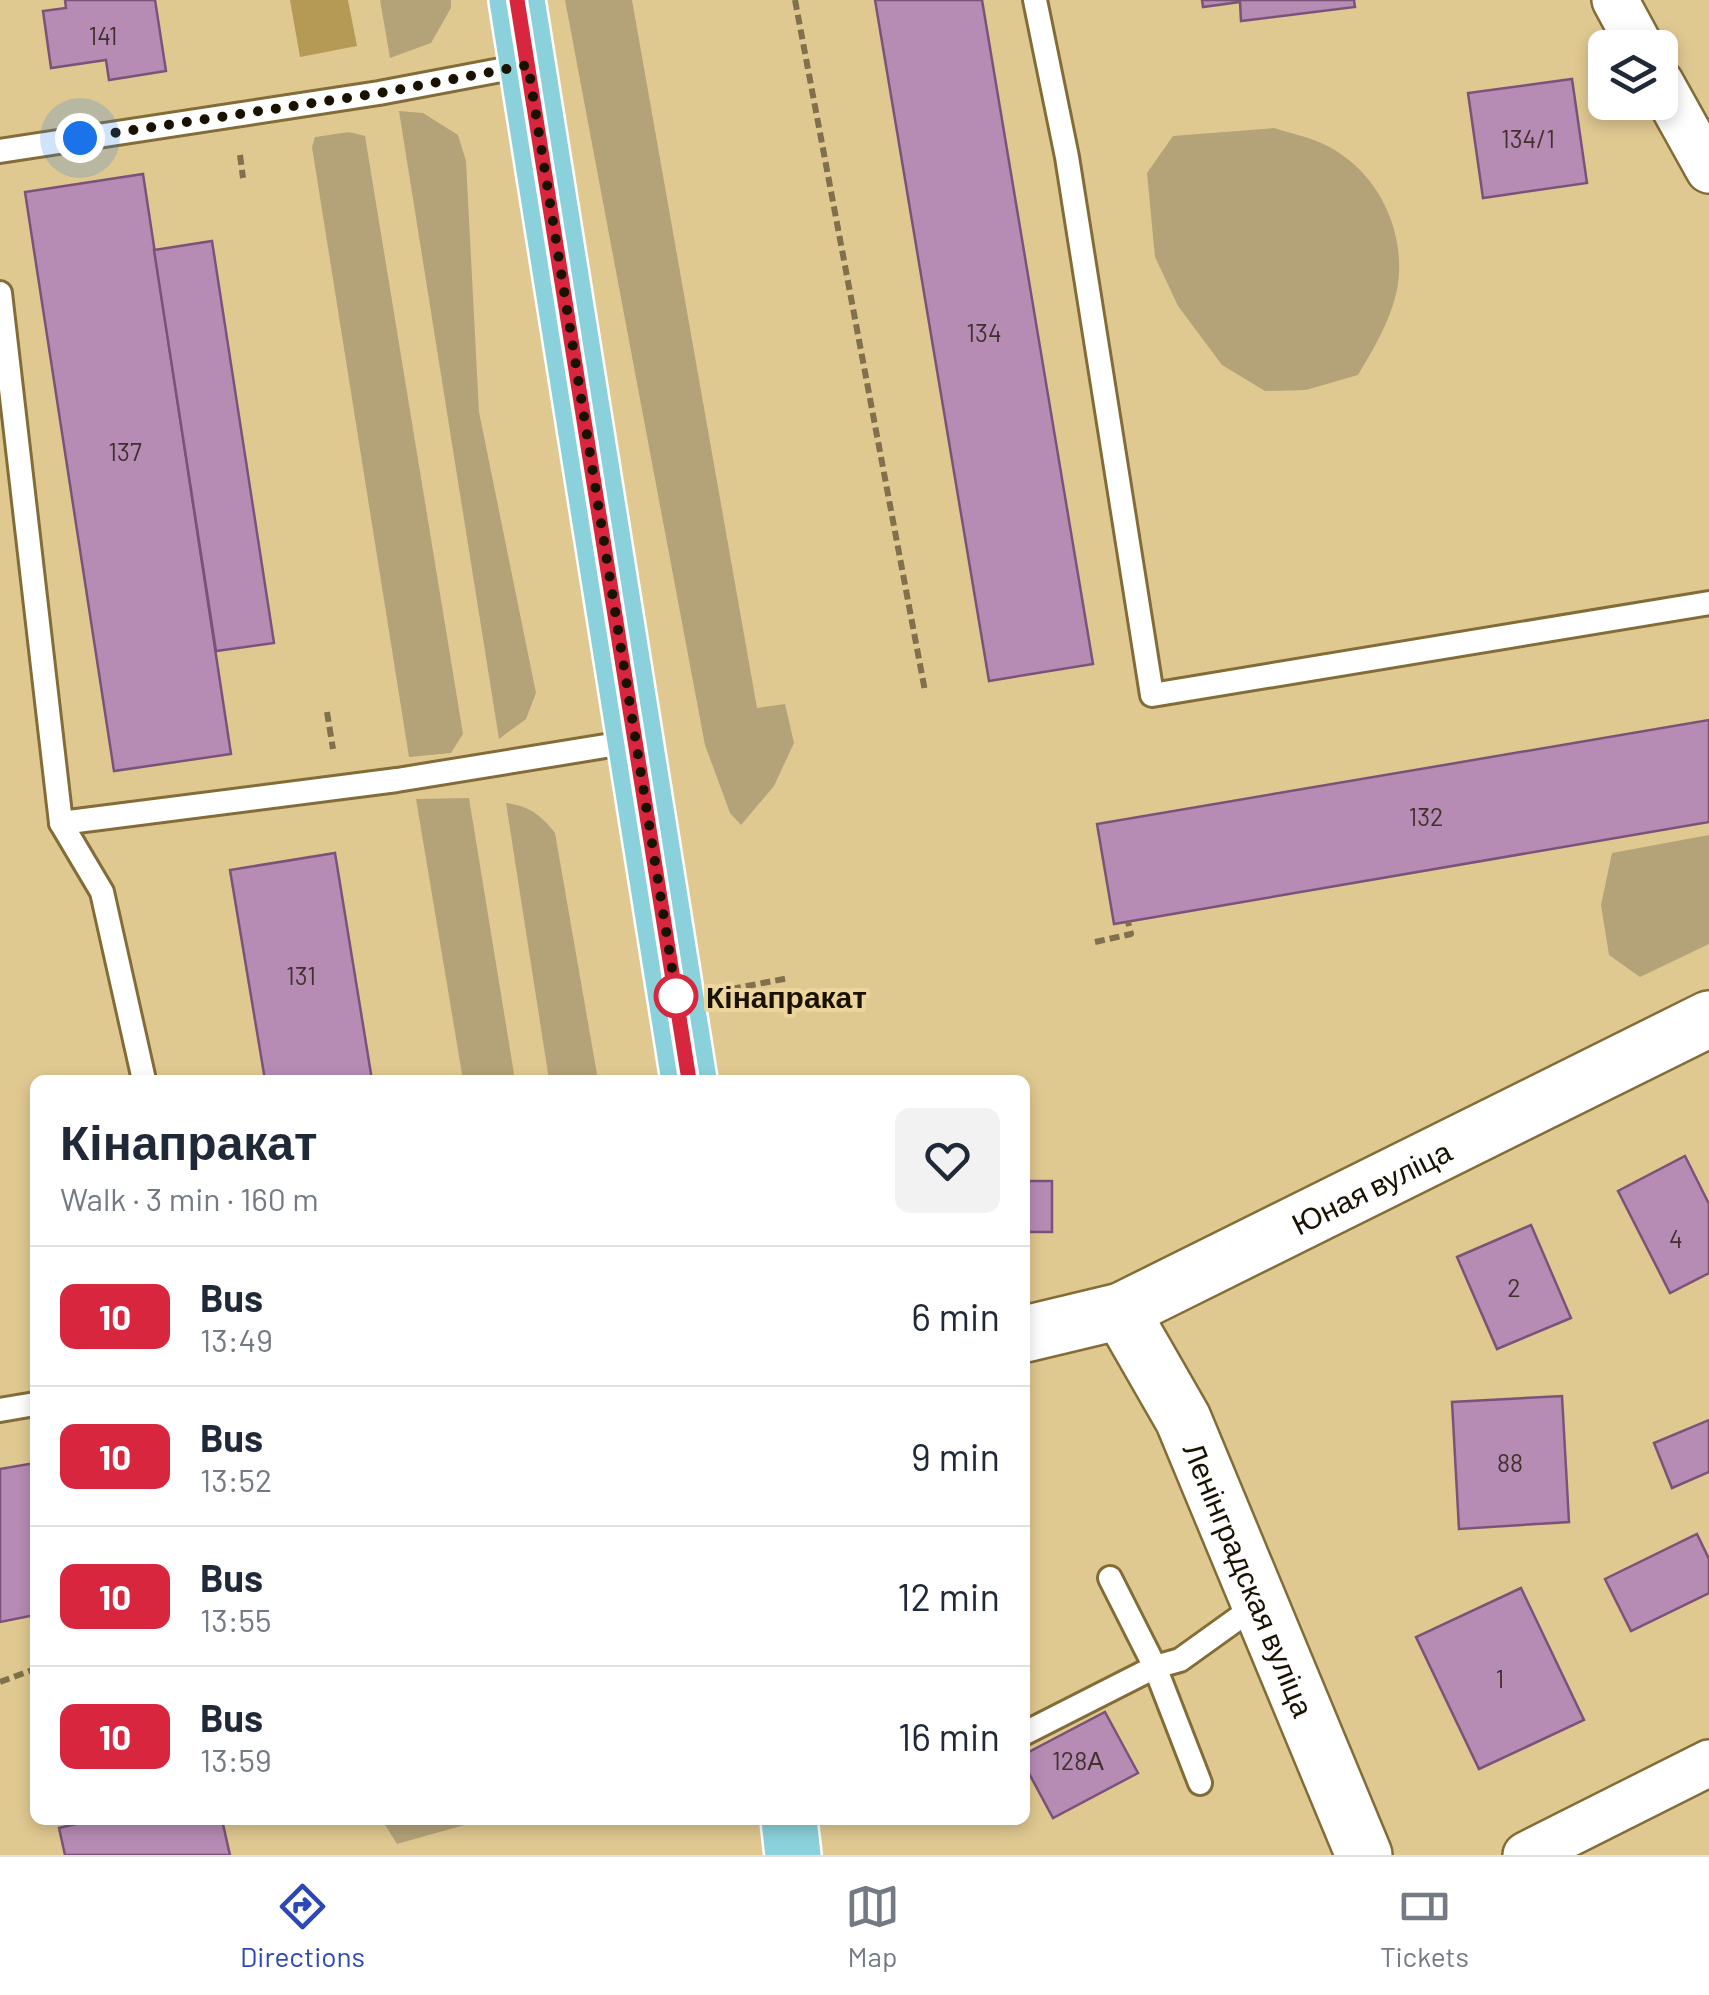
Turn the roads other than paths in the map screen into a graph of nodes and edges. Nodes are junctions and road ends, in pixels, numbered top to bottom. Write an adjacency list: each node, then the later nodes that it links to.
1 (517, 0): 5 (main road)
2 (1035, 0): 10 (lane)
3 (1615, 0): 4 (street)
4 (1631, 30)
5 (528, 65): 7 (lane); 11 (main road)
6 (1678, 114): 8 (street)
7 (0, 151)
8 (1709, 170)
9 (0, 293): 12 (lane)
10 (1709, 603)
11 (636, 741): 12 (lane); 15 (main road)
12 (61, 823): 14 (lane)
13 (1709, 1019): 16 (street, Юная вуліца)
14 (143, 1075)
15 (687, 1075)
16 (1122, 1311): 17 (street, Юная вуліца); 21 (street, Ленінградская вуліца)
17 (1030, 1333)
18 (30, 1405): 19 (lane)
19 (0, 1410)
20 (1110, 1578): 22 (lane)
21 (1258, 1604): 22 (lane); 28 (street, Ленінградская вуліца)
22 (1156, 1667): 23 (lane); 25 (lane)
23 (1030, 1730)
24 (1709, 1763): 29 (street)
25 (1200, 1783)
26 (789, 1825): 27 (main road)
27 (794, 1855)
28 (1364, 1855)
29 (1526, 1855)

